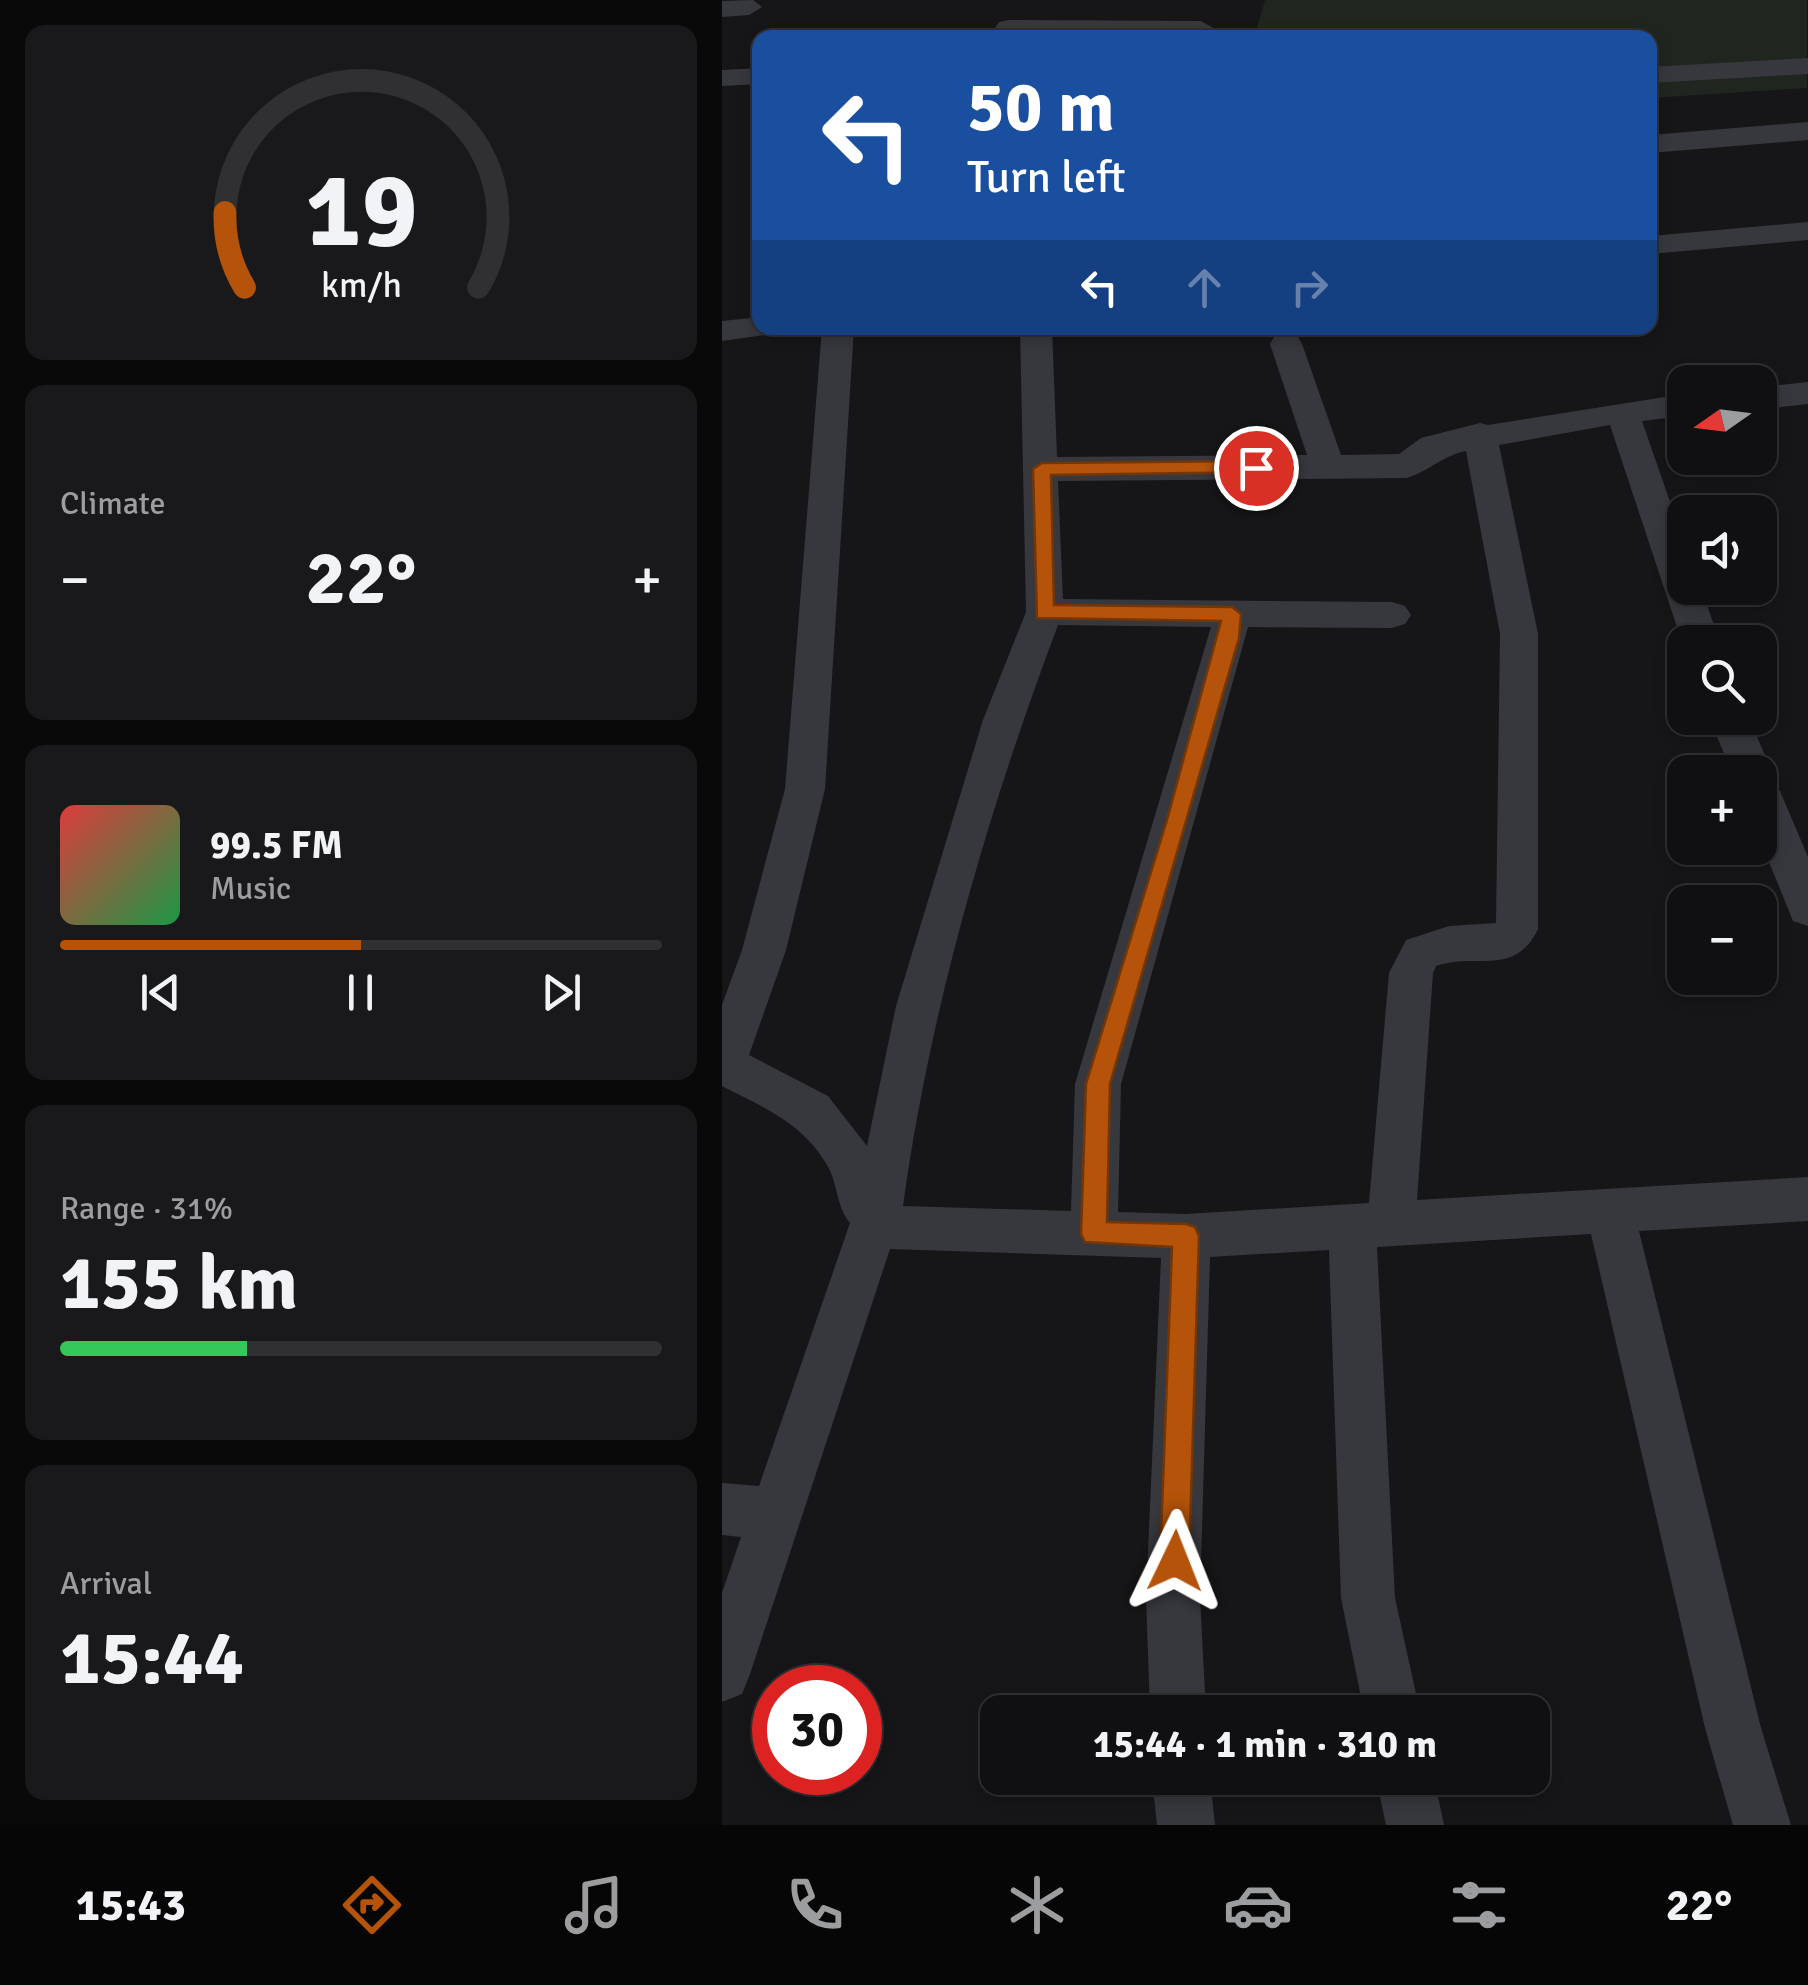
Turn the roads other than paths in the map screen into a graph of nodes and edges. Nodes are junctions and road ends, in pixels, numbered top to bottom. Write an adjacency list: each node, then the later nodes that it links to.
1 (1010, 0): 2 (street)
2 (1009, 30)
3 (1808, 66): 4 (street)
4 (1657, 75)
5 (752, 76): 6 (street)
6 (722, 78)
7 (1808, 131): 8 (street)
8 (1657, 143)
9 (1808, 231): 10 (street)
10 (1657, 244)
11 (752, 328): 12 (street)
12 (722, 331)
13 (837, 335): 29 (street)
14 (1036, 335): 22 (street)
15 (1286, 344): 21 (street)
16 (1808, 393): 17 (street)
17 (1777, 396)
18 (1667, 407): 19 (street)
19 (1622, 412): 20 (street); 26 (street)
20 (1480, 434): 21 (street); 33 (street)
21 (1328, 467): 22 (street)
22 (1042, 469): 23 (street)
23 (1044, 612): 24 (street); 32 (street)
24 (1232, 614): 25 (street); 34 (street)
25 (1392, 615)
26 (1695, 625)
27 (1777, 833): 28 (street)
28 (1808, 909)
29 (722, 1064): 32 (street)
30 (1808, 1199): 31 (street)
31 (1610, 1212): 33 (street); 45 (street)
32 (877, 1214): 34 (street); 37 (street)
33 (1372, 1223): 35 (street); 40 (street)
34 (1094, 1234): 35 (street)
35 (1186, 1236): 39 (street)
36 (722, 1510): 37 (street)
37 (776, 1514): 38 (street)
38 (722, 1674)
39 (1177, 1695)
40 (1388, 1695)
41 (1183, 1795): 43 (street)
42 (1409, 1795): 44 (street)
43 (1186, 1825)
44 (1415, 1825)
45 (1762, 1825)

